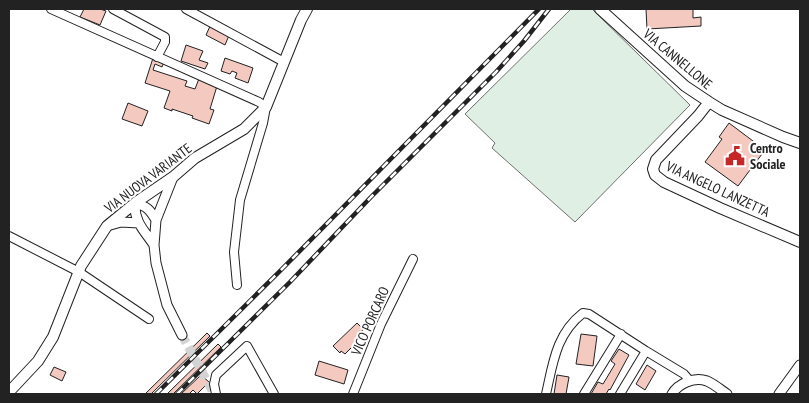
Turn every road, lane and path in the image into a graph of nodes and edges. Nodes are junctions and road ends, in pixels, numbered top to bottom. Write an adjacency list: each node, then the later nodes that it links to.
1 (51, 9): 6 (street)
2 (113, 9): 6 (street)
3 (186, 9): 7 (street)
4 (307, 9): 7 (main road)
5 (600, 9): 8 (main road, VIA CANNELLONE)
6 (157, 57): 9 (street)
7 (284, 62): 9 (main road)
8 (709, 102): 10 (main road, VIA CANNELLONE); 17 (main road, VIA ANGELO LANZETTA)
9 (266, 107): 11 (main road, VIA NUOVA VARIANTE); 21 (street)
10 (800, 143)
11 (172, 177): 12 (main road, VIA NUOVA VARIANTE); 13 (street)
12 (135, 203): 13 (street); 14 (street); 15 (main road, VIA NUOVA VARIANTE)
13 (156, 220): 18 (street)
14 (139, 223): 15 (street); 18 (street)
15 (107, 226): 20 (main road, VIA NUOVA VARIANTE)
16 (9, 236): 20 (street)
17 (800, 242)
18 (154, 245): 24 (street)
19 (413, 258): 31 (street, VICO PORCARO)
20 (79, 272): 22 (street); 28 (main road, VIA NUOVA VARIANTE)
21 (237, 285)
22 (149, 318)
23 (621, 334): 25 (street); 32 (street); 33 (street)
24 (182, 335)
25 (646, 351): 27 (street); 34 (street)
26 (800, 365): 37 (street)
27 (690, 381): 35 (street); 36 (street)
28 (10, 391)
29 (216, 394): 30 (street)
30 (274, 394)
31 (352, 394)
32 (546, 394)
33 (584, 394)
34 (620, 394)
35 (672, 394)
36 (727, 394)
37 (779, 394)

